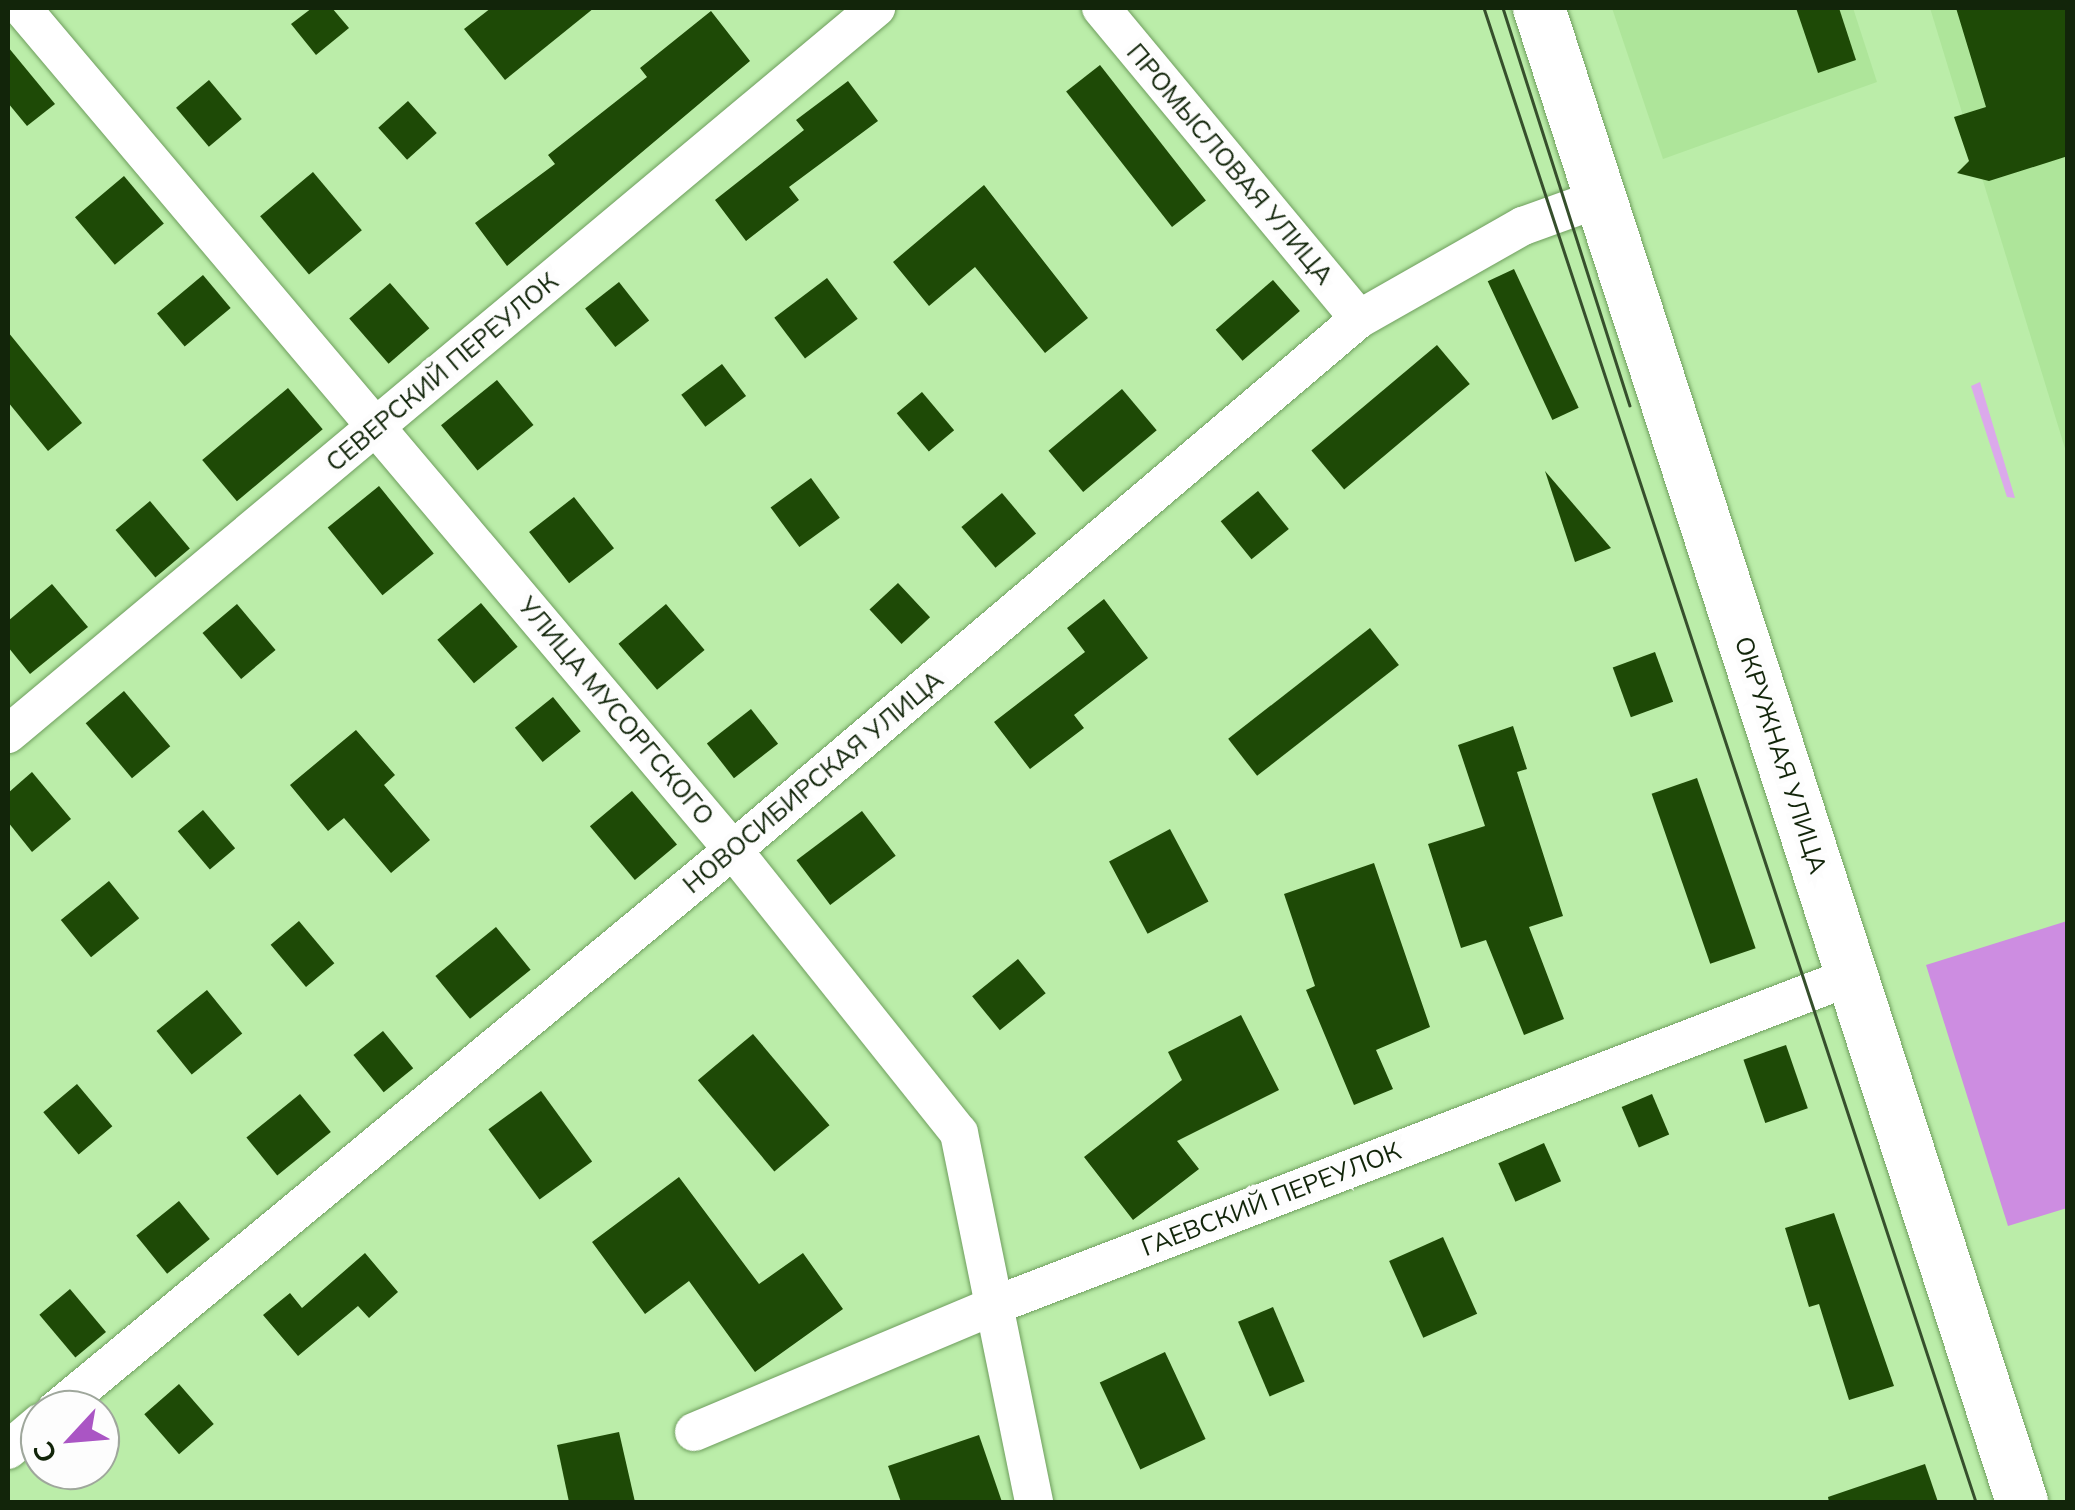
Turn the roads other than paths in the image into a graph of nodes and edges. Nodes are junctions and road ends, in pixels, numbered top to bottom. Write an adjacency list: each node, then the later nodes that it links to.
1 (22, 8): 7 (street, УЛИЦА МУСОРГСКОГО)
2 (876, 8): 7 (street, СЕВЕРСКИЙ ПЕРЕУЛОК)
3 (1100, 8): 6 (street, ПРОМЫСЛОВАЯ УЛИЦА)
4 (1539, 8): 5 (main road, ОКРУЖНАЯ УЛИЦА)
5 (1598, 198): 6 (street, НОВОСИБИРСКАЯ УЛИЦА); 10 (main road, ОКРУЖНАЯ УЛИЦА)
6 (1359, 319): 9 (street, НОВОСИБИРСКАЯ УЛИЦА)
7 (376, 427): 8 (street, СЕВЕРСКИЙ ПЕРЕУЛОК); 9 (street, УЛИЦА МУСОРГСКОГО)
8 (8, 734)
9 (733, 850): 11 (street, УЛИЦА МУСОРГСКОГО); 12 (street, НОВОСИБИРСКАЯ УЛИЦА)
10 (1852, 976): 11 (street, ГАЕВСКИЙ ПЕРЕУЛОК); 15 (main road, ОКРУЖНАЯ УЛИЦА)
11 (998, 1304): 13 (street, ГАЕВСКИЙ ПЕРЕУЛОК); 14 (street, УЛИЦА МУСОРГСКОГО)
12 (80, 1390)
13 (694, 1432)
14 (1034, 1502)
15 (2022, 1502)

